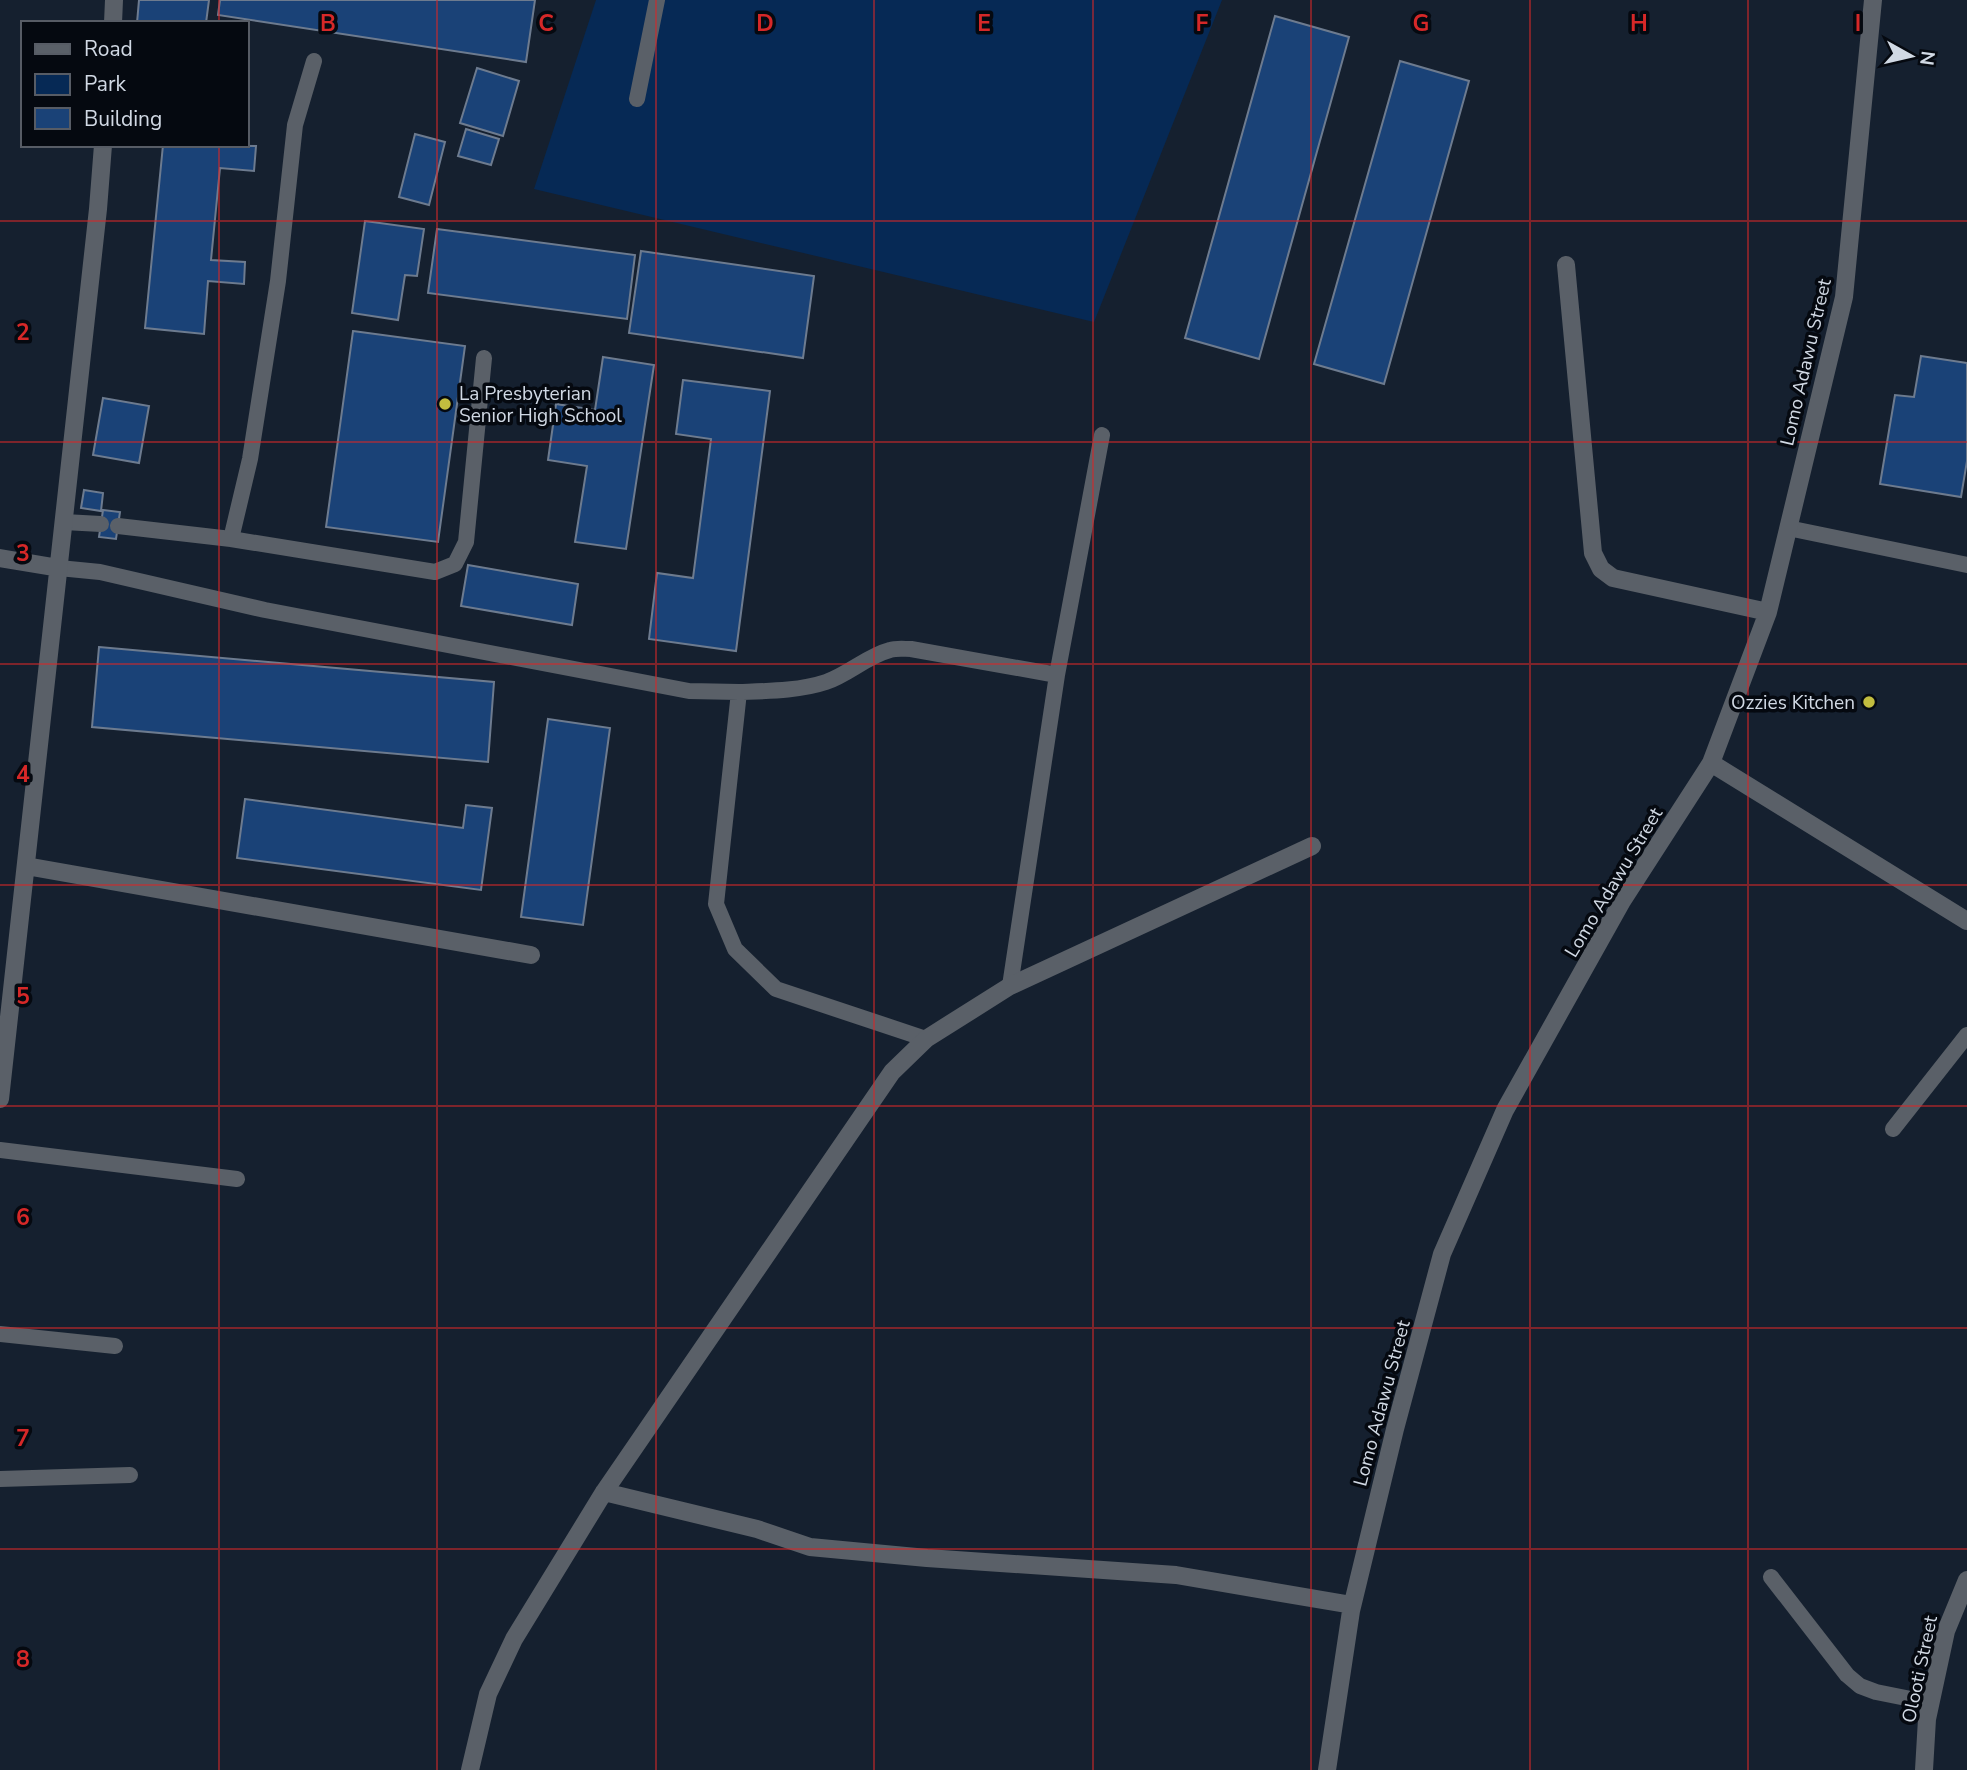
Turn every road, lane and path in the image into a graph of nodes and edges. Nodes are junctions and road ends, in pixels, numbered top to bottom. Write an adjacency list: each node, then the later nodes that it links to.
1 (114, 0): 4 (street)
2 (657, 0): 6 (lane)
3 (1873, 0): 14 (street, Lomo Adawu Street)
4 (113, 21)
5 (314, 61): 15 (lane)
6 (637, 99)
7 (103, 147): 11 (street)
8 (1566, 265): 19 (street)
9 (484, 358): 15 (lane)
10 (1102, 435): 20 (lane)
11 (64, 522): 12 (lane); 18 (street)
12 (101, 524)
13 (118, 526): 15 (lane)
14 (1788, 528): 17 (lane); 19 (street, Lomo Adawu Street)
15 (231, 539)
16 (0, 558): 18 (street)
17 (1967, 565)
18 (59, 568): 21 (lane); 24 (street)
19 (1769, 612): 22 (street, Lomo Adawu Street)
20 (1057, 675): 21 (lane); 27 (lane)
21 (739, 692): 29 (lane)
22 (1711, 763): 25 (street); 41 (street, Lomo Adawu Street)
23 (1312, 846): 27 (street)
24 (26, 866): 26 (street); 30 (street)
25 (1967, 921)
26 (531, 955)
27 (1010, 986): 29 (street)
28 (1967, 1035): 31 (lane)
29 (926, 1039): 38 (street)
30 (0, 1099)
31 (1893, 1129)
32 (0, 1150): 33 (lane)
33 (237, 1179)
34 (0, 1334): 35 (lane)
35 (114, 1346)
36 (130, 1475): 37 (lane)
37 (0, 1479)
38 (604, 1492): 41 (street); 43 (street)
39 (1771, 1577): 42 (lane)
40 (1967, 1580): 42 (street, Olooti Street)
41 (1352, 1605): 44 (street, Lomo Adawu Street)
42 (1931, 1703): 45 (street, Olooti Street)
43 (470, 1770)
44 (1327, 1770)
45 (1924, 1770)

